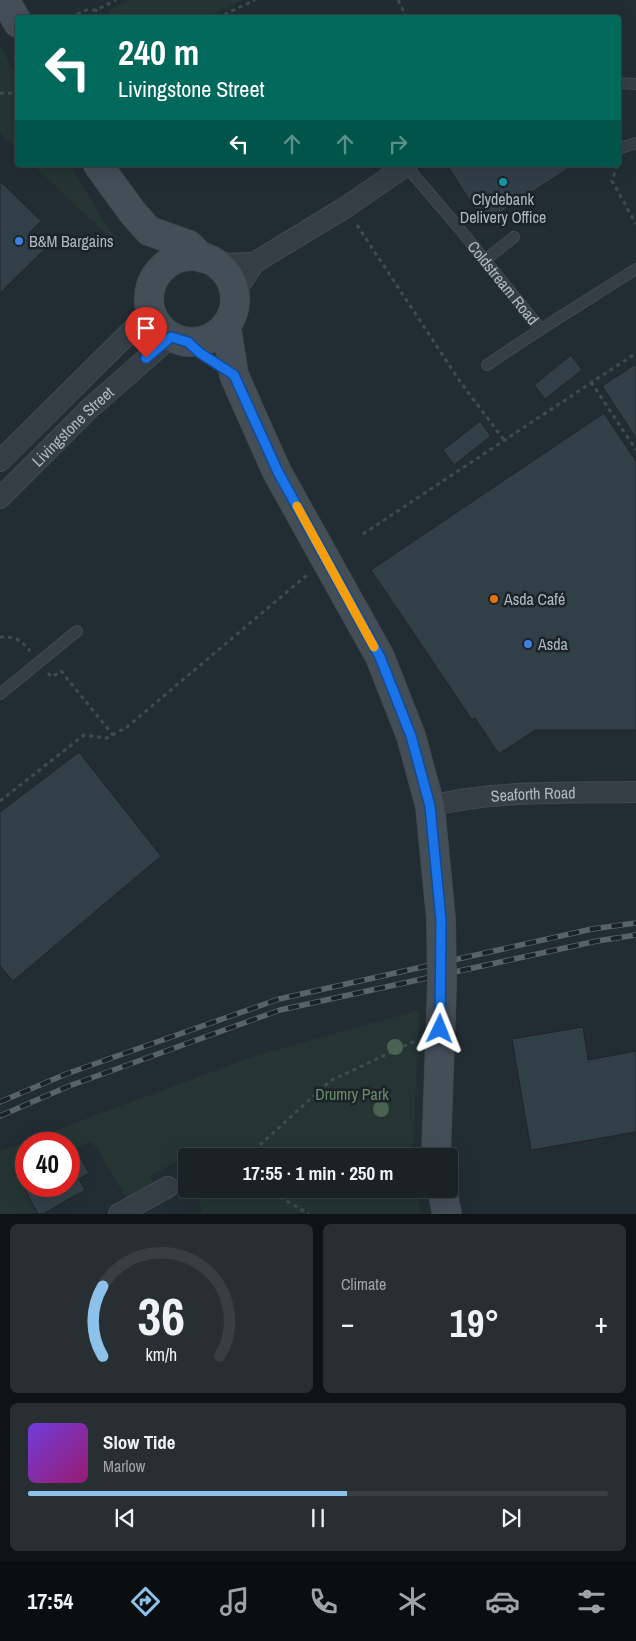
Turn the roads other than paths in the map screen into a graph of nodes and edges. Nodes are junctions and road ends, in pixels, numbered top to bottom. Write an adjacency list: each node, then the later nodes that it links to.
1 (5, 0): 2 (street)
2 (15, 18)
3 (621, 83): 4 (lane)
4 (636, 84)
5 (636, 143): 6 (lane)
6 (621, 147)
7 (99, 167): 10 (street)
8 (403, 167): 14 (street, Coldstream Road)
9 (408, 167): 12 (lane, Coldstream Road)
10 (149, 231): 13 (street); 16 (street)
11 (514, 237): 12 (lane)
12 (485, 260): 20 (lane, Coldstream Road)
13 (210, 261): 14 (street, Coldstream Road); 16 (street); 17 (street)
14 (254, 263): 17 (street, Coldstream Road)
15 (636, 269): 20 (lane)
16 (159, 272): 18 (street)
17 (234, 292): 19 (street)
18 (151, 311): 21 (street); 24 (street, Livingstone Street)
19 (226, 325): 21 (street); 23 (street)
20 (540, 328): 22 (lane, Coldstream Road)
21 (179, 339): 23 (street); 25 (street, Livingstone Street)
22 (487, 365)
23 (234, 375): 29 (street)
24 (0, 461)
25 (0, 498)
26 (78, 631): 27 (lane)
27 (0, 694)
28 (636, 792): 29 (street, Seaforth Road)
29 (430, 806): 30 (street, bridge)
30 (436, 1148)
31 (168, 1187): 33 (street)
32 (444, 1198): 34 (street)
33 (119, 1214)
34 (447, 1214)

